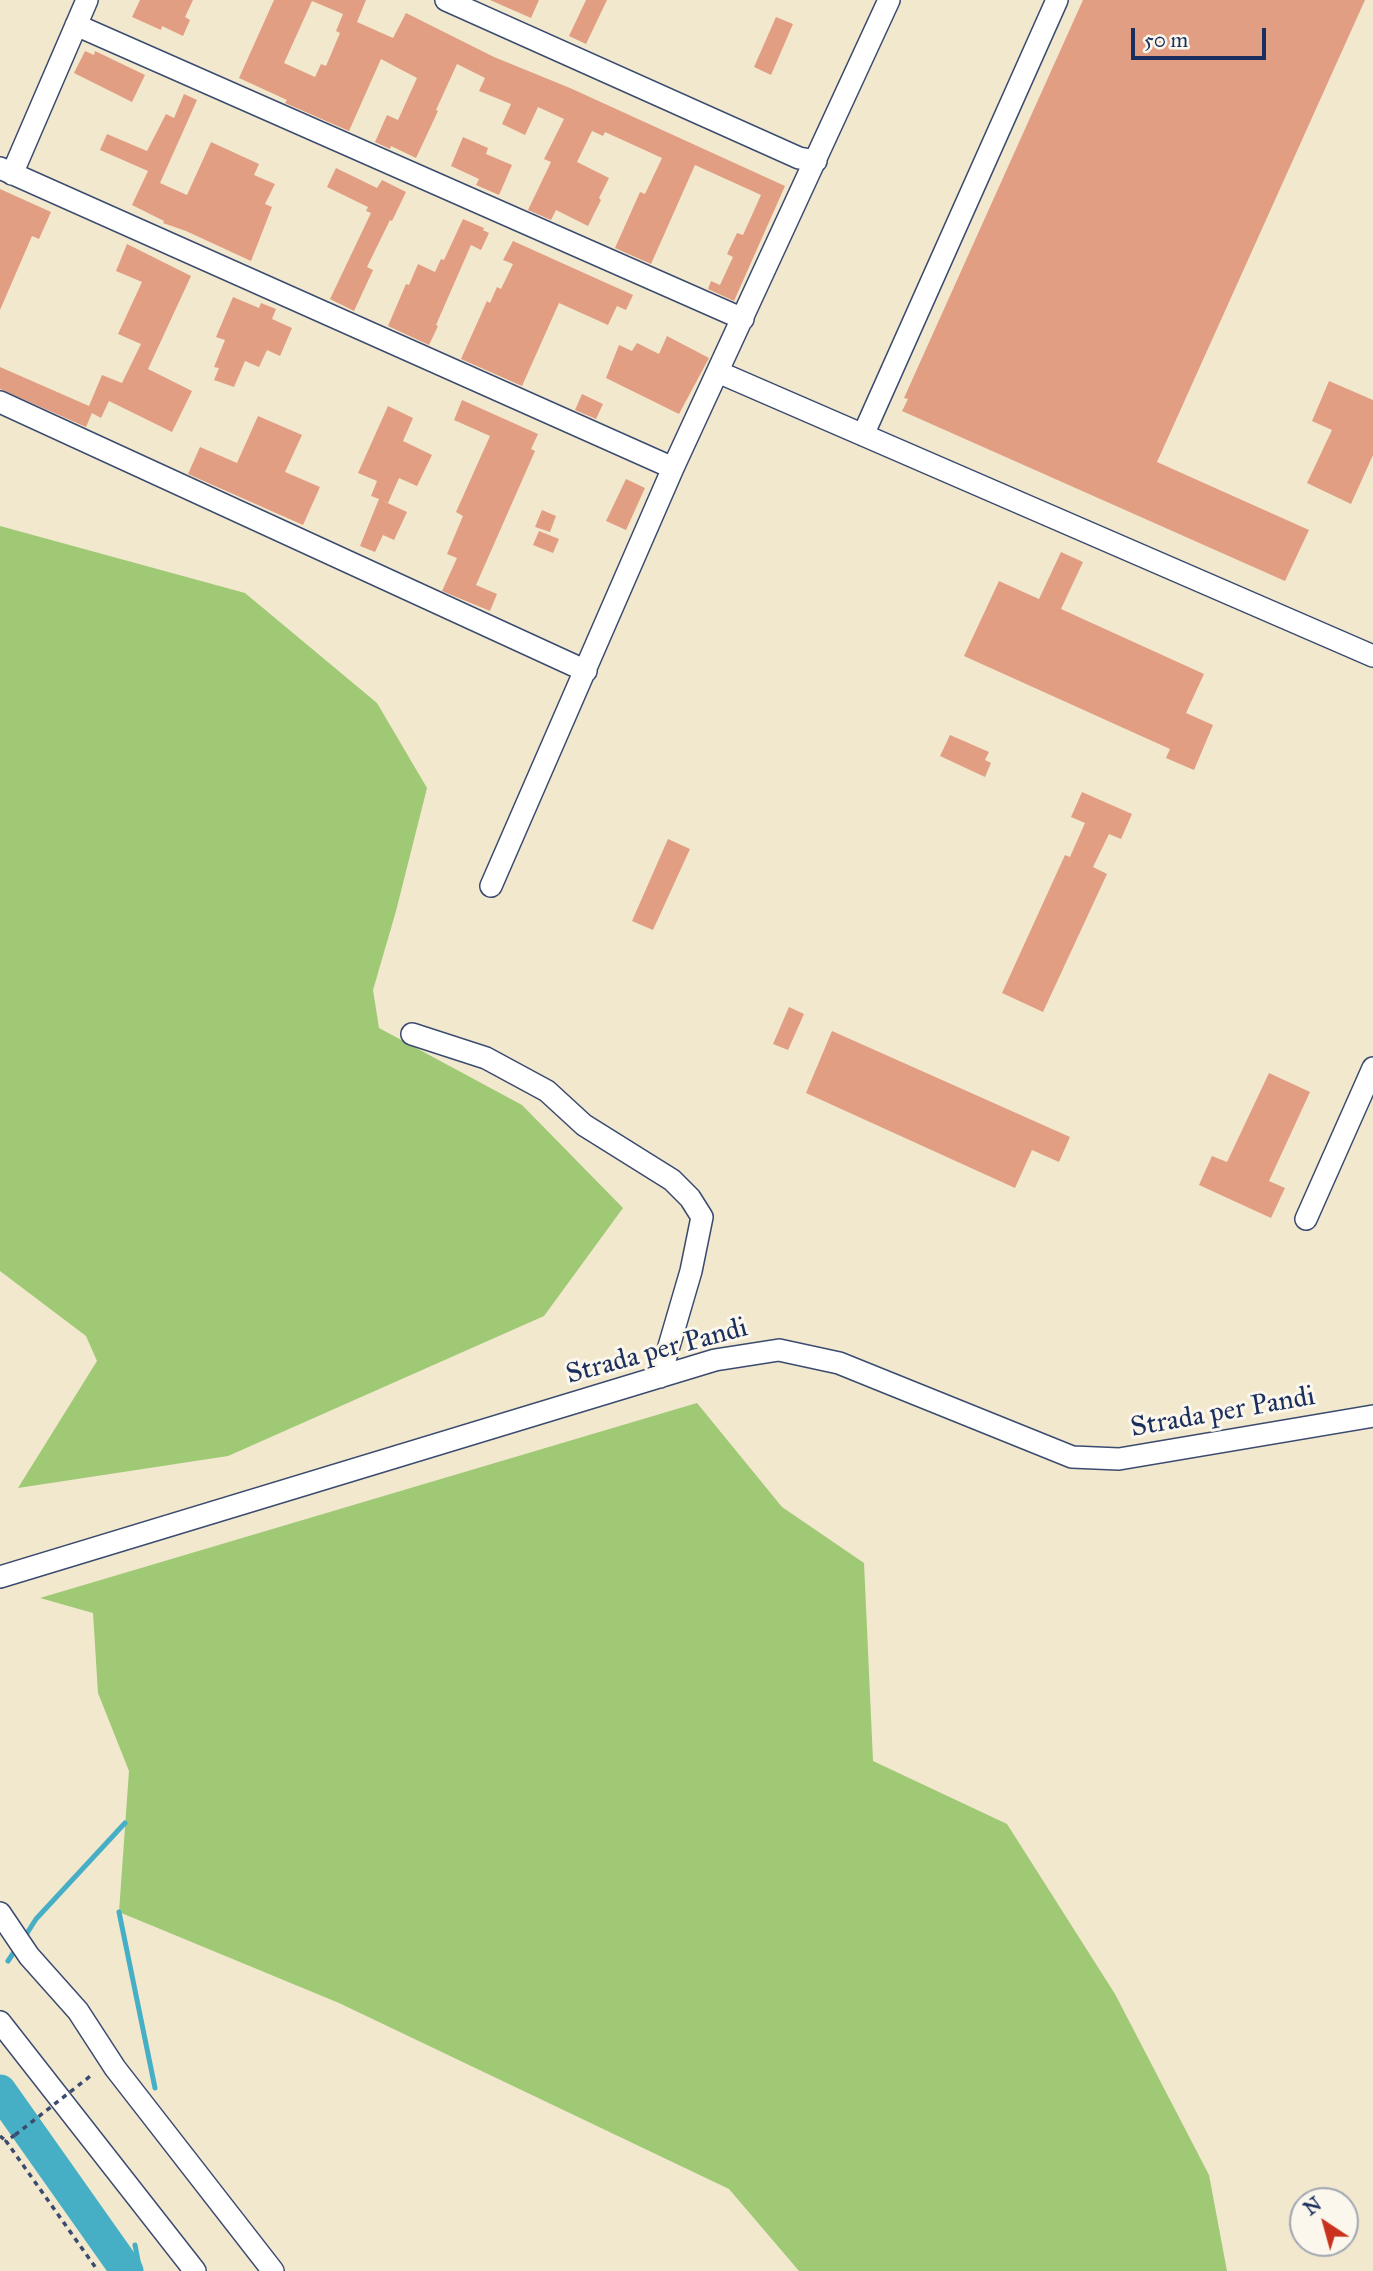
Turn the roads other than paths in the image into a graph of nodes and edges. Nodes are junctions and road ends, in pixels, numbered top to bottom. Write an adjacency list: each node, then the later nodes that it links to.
1 (87, 0): 5 (street)
2 (446, 0): 6 (street)
3 (889, 0): 6 (street)
4 (1056, 0): 11 (street)
5 (76, 25): 7 (street); 8 (street)
6 (816, 161): 8 (street)
7 (6, 171): 12 (street)
8 (743, 319): 9 (street)
9 (718, 373): 11 (street); 12 (street)
10 (0, 402): 14 (street)
11 (863, 435): 13 (street)
12 (673, 468): 14 (street)
13 (1373, 656)
14 (586, 671): 15 (street)
15 (491, 886)
16 (412, 1034): 19 (street)
17 (1373, 1068): 18 (street)
18 (1306, 1219)
19 (660, 1377): 20 (street, Strada per Pandi); 21 (street, Strada per Pandi)
20 (1373, 1416)
21 (0, 1577)
22 (5, 1921): 25 (street)
23 (0, 2022): 24 (street)
24 (195, 2271)
25 (273, 2271)

